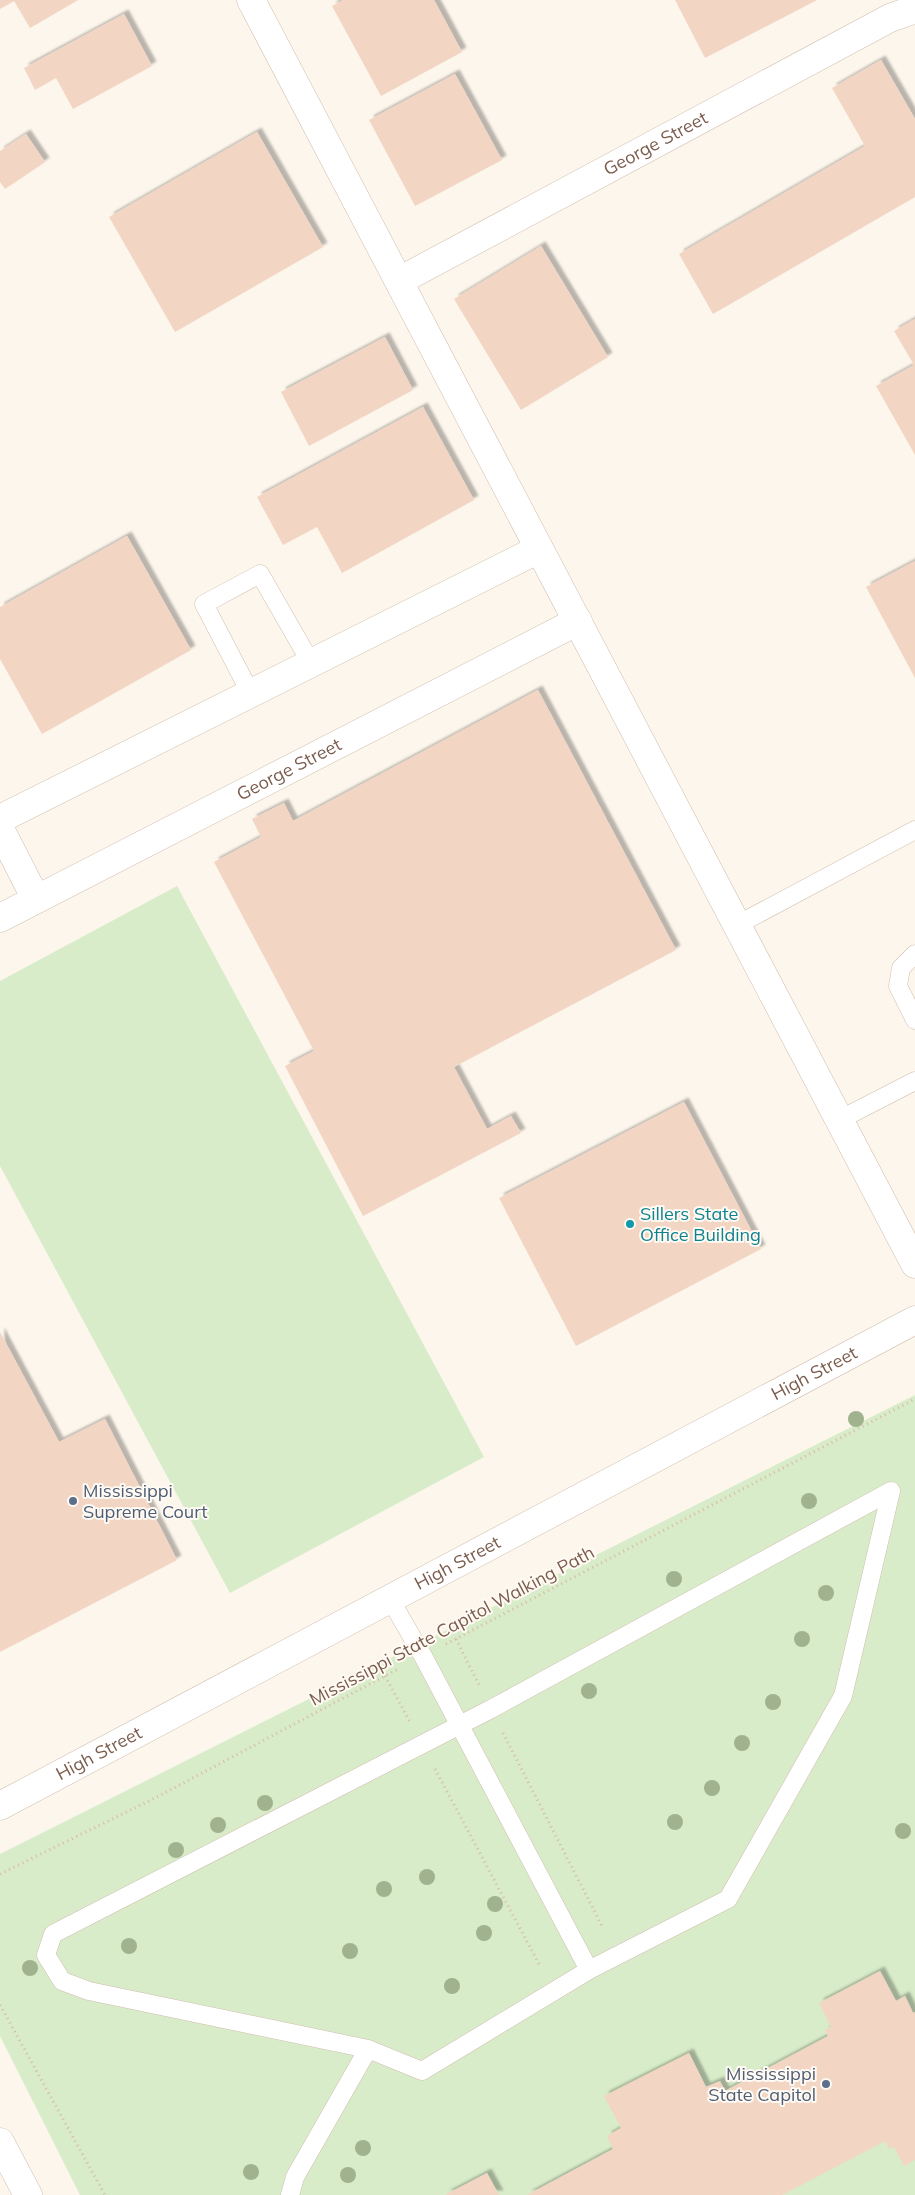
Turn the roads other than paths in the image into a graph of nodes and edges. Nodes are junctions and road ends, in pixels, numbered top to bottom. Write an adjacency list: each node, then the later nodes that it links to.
1 (251, 0): 3 (street)
2 (915, 9): 3 (street, George Street)
3 (399, 281): 4 (street)
4 (540, 549): 5 (street); 6 (street)
5 (578, 621): 11 (street, George Street); 13 (street)
6 (311, 664): 7 (street); 7 (lane)
7 (251, 694): 8 (street)
8 (0, 819)
9 (0, 829): 11 (street)
10 (915, 830): 13 (lane)
11 (36, 899): 12 (street, George Street)
12 (0, 918)
13 (737, 925): 17 (street)
14 (915, 954): 15 (lane)
15 (915, 1020)
16 (915, 1081): 17 (lane)
17 (839, 1120): 18 (street)
18 (915, 1264)
19 (915, 1320): 20 (street, High Street)
20 (390, 1599): 21 (lane); 22 (street, High Street)
21 (460, 1726): 23 (lane); 23 (lane); 24 (lane)
22 (0, 1806)
23 (589, 1970): 24 (lane)
24 (368, 2049): 27 (lane)
25 (0, 2142): 26 (street)
26 (28, 2195)
27 (290, 2195)

